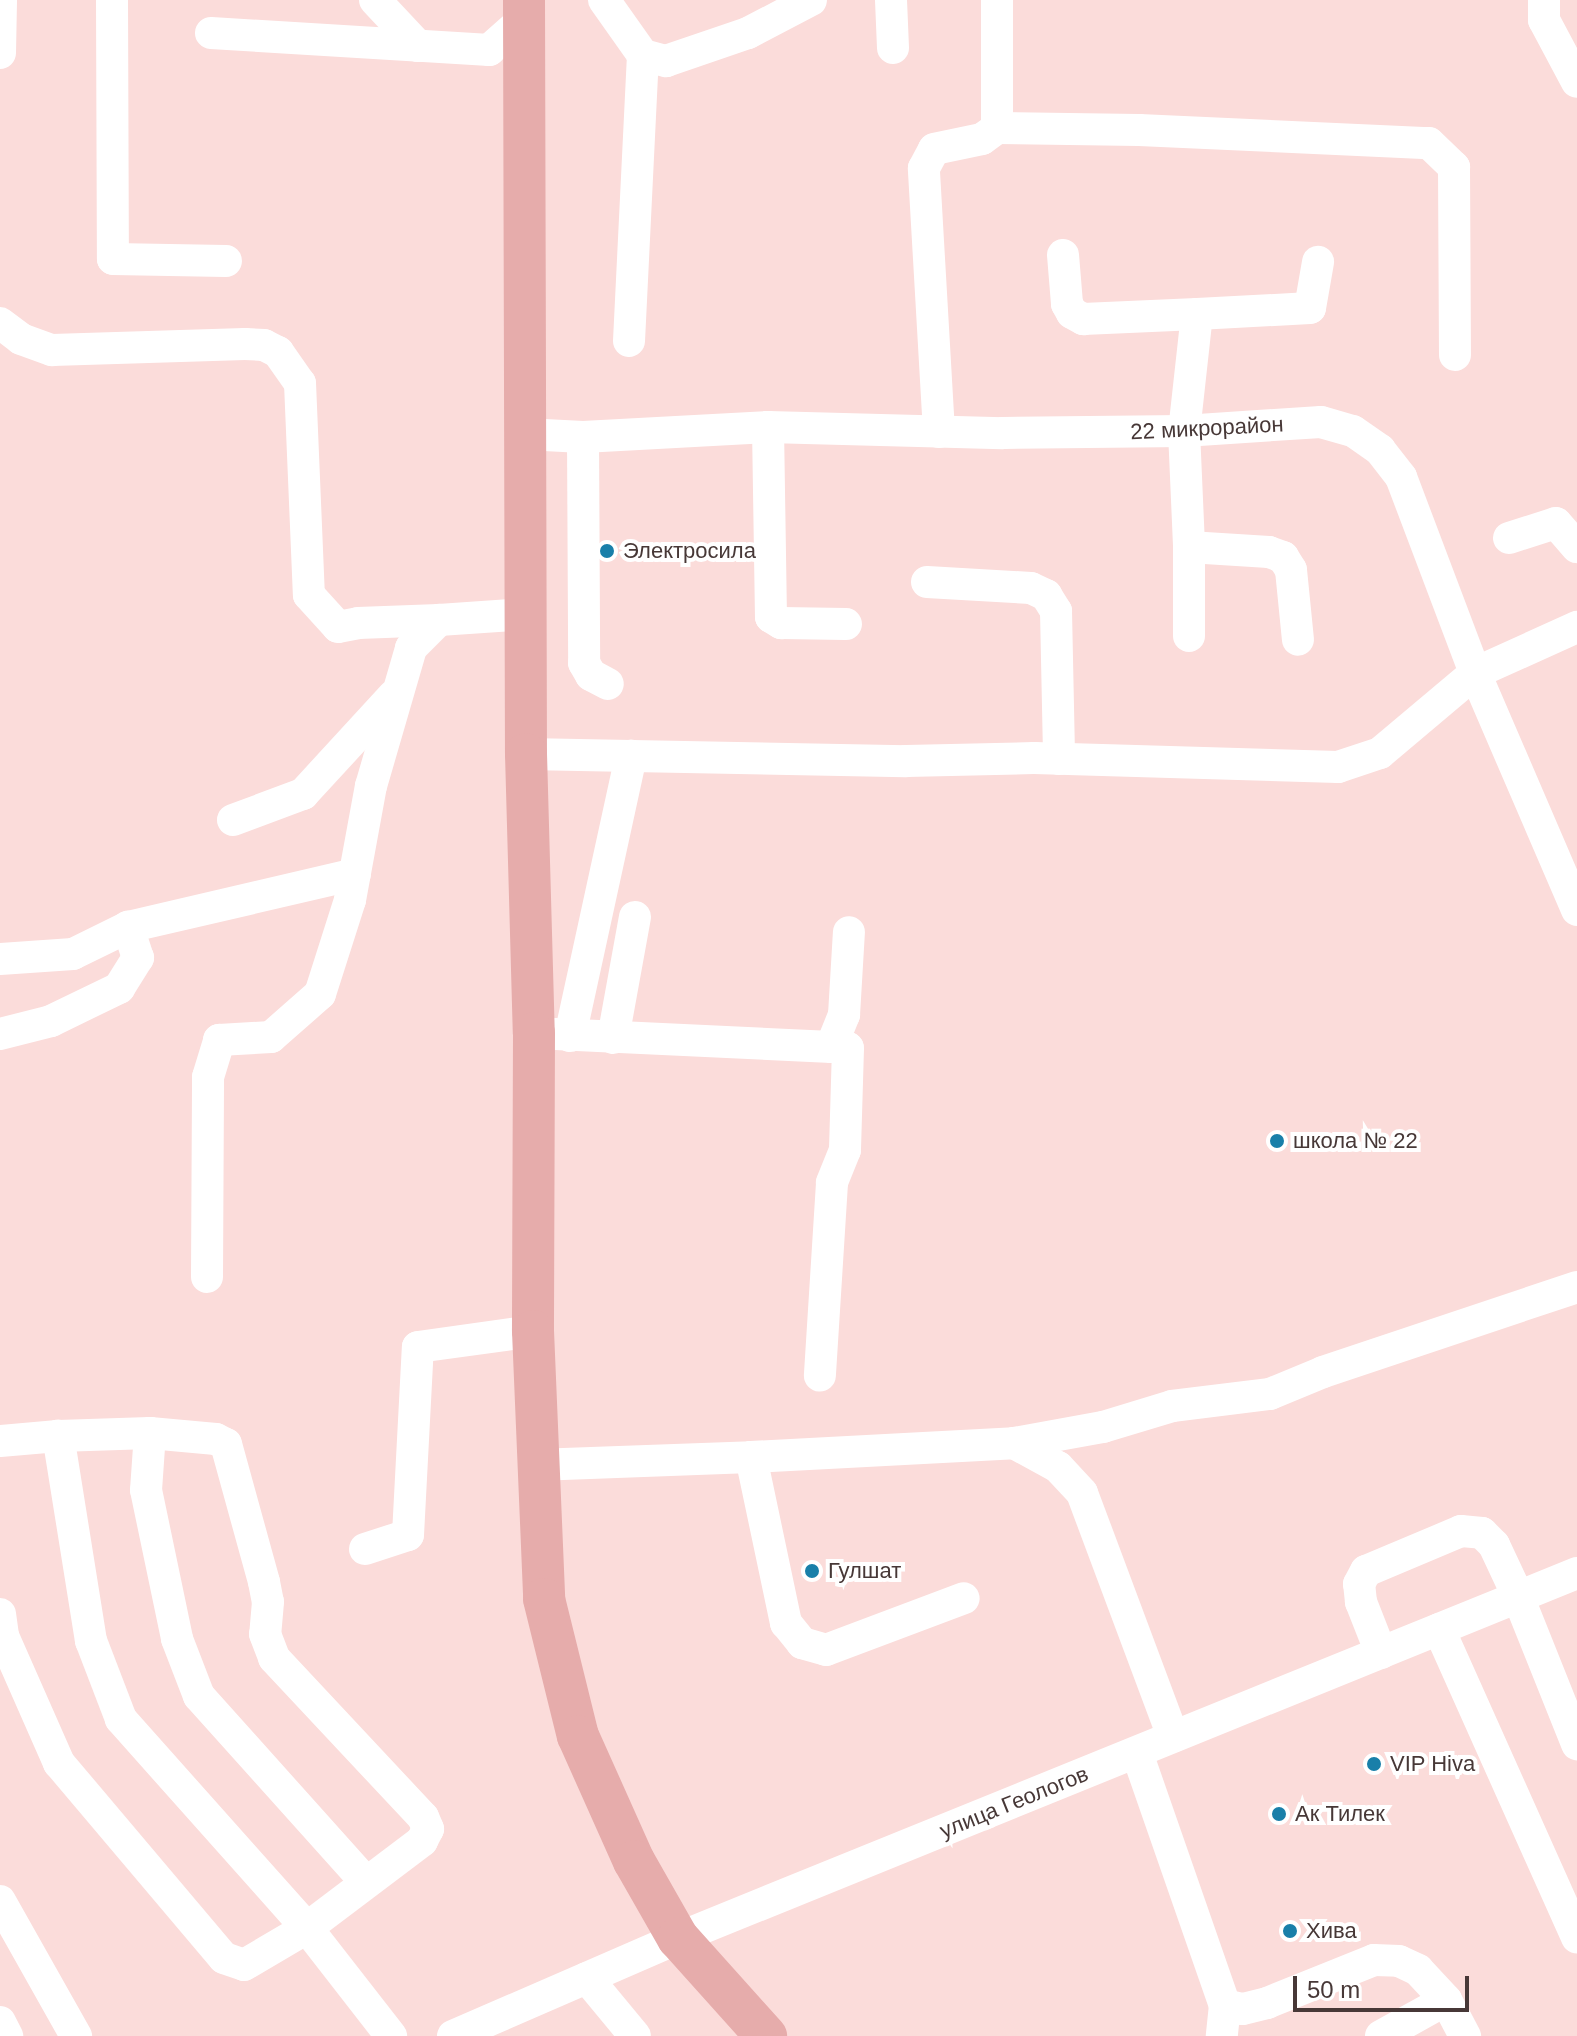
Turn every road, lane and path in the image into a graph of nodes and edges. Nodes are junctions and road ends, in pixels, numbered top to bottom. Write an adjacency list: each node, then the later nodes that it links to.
1 (1, 0): 14 (street)
2 (112, 0): 19 (street)
3 (375, 0): 11 (street)
4 (604, 0): 15 (street)
5 (811, 0): 15 (street)
6 (891, 0): 13 (street)
7 (997, 0): 17 (street)
8 (1544, 0): 12 (street)
9 (524, 10): 11 (street); 28 (main road)
10 (211, 33): 11 (street)
11 (418, 46)
12 (1568, 46): 16 (street)
13 (893, 48)
14 (0, 53)
15 (643, 55): 23 (street)
16 (1577, 82)
17 (997, 128): 24 (street); 27 (street)
18 (1063, 255): 21 (street)
19 (226, 261)
20 (1318, 262): 21 (street)
21 (1197, 314): 26 (street)
22 (0, 323): 35 (street)
23 (629, 341)
24 (1455, 355)
25 (768, 427): 27 (street, 22 микрорайон); 29 (street, 22 микрорайон); 36 (street)
26 (1184, 431): 27 (street, 22 микрорайон); 31 (street); 40 (street, 22 микрорайон)
27 (939, 432)
28 (525, 434): 29 (street, 22 микрорайон); 34 (main road)
29 (583, 437): 41 (street)
30 (1509, 538): 32 (street)
31 (1189, 547): 38 (street); 39 (street)
32 (1577, 547)
33 (927, 582): 45 (street)
34 (526, 614): 35 (street); 43 (main road)
35 (439, 620): 42 (street)
36 (846, 624)
37 (1577, 627): 40 (street)
38 (1189, 636)
39 (1298, 640)
40 (1475, 673): 45 (street); 48 (street, 22 микрорайон)
41 (608, 684)
42 (398, 691): 46 (street); 47 (street)
43 (526, 754): 44 (street); 54 (main road)
44 (631, 756): 45 (street); 54 (street)
45 (1059, 759)
46 (233, 820)
47 (355, 874): 50 (street); 57 (street)
48 (1577, 910)
49 (635, 917): 55 (street)
50 (128, 927): 52 (street); 53 (street)
51 (849, 932): 56 (street)
52 (0, 959)
53 (0, 1034)
54 (552, 1035): 55 (street); 59 (main road)
55 (613, 1038): 56 (street)
56 (831, 1047): 60 (street)
57 (207, 1277)
58 (1577, 1287): 64 (street)
59 (533, 1331): 66 (main road); 67 (street)
60 (820, 1376)
61 (150, 1433): 62 (street); 77 (street); 77 (street)
62 (58, 1436): 63 (street); 79 (street)
63 (0, 1441)
64 (1014, 1443): 65 (street); 74 (street)
65 (751, 1457): 66 (street); 70 (street)
66 (536, 1465): 81 (main road)
67 (365, 1549)
68 (1577, 1573): 69 (street, улица Геологов)
69 (1517, 1594): 72 (street, улица Геологов); 73 (street); 75 (street)
70 (964, 1598)
71 (0, 1614): 79 (street)
72 (1439, 1629): 73 (street, улица Геологов); 80 (street)
73 (1381, 1653): 74 (street, улица Геологов)
74 (1173, 1737): 76 (street, улица Геологов)
75 (1577, 1744)
76 (1137, 1753): 81 (street, улица Геологов); 84 (street)
77 (366, 1882): 79 (street)
78 (0, 1901): 87 (street)
79 (307, 1928): 88 (street)
80 (1577, 1937)
81 (678, 1938): 82 (street, улица Геологов); 91 (main road)
82 (587, 1978): 89 (street, улица Геологов); 90 (street)
83 (1446, 2000): 84 (street); 92 (street); 93 (street)
84 (1224, 2021)
85 (0, 2022): 86 (street)
86 (7, 2036)
87 (76, 2036)
88 (391, 2036)
89 (453, 2036)
90 (635, 2036)
91 (766, 2036)
92 (1381, 2036)
93 (1465, 2036)

